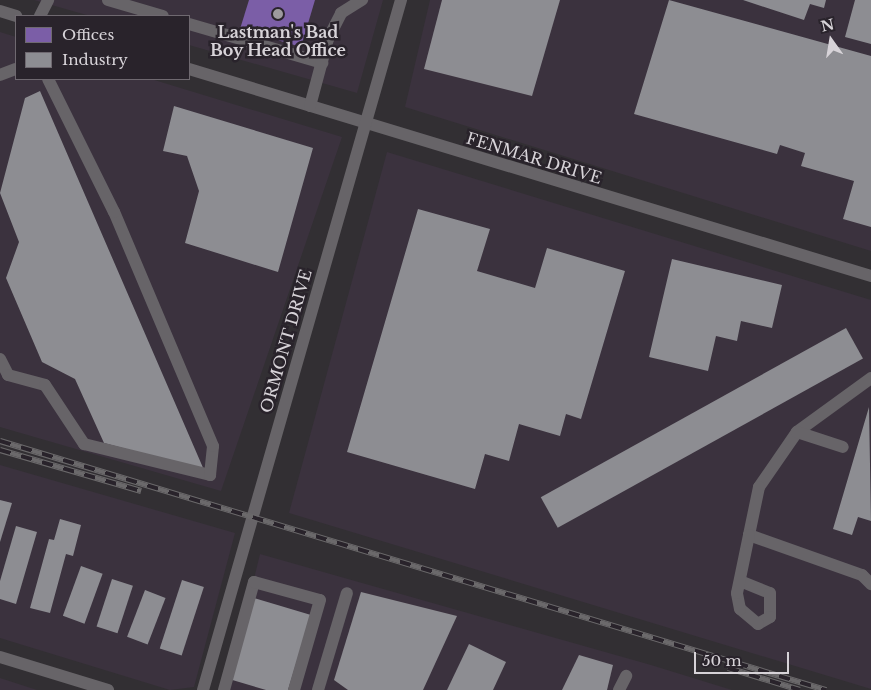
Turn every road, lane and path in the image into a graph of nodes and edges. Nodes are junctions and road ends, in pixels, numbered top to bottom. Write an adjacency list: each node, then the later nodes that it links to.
1 (48, 0): 6 (street)
2 (108, 0): 7 (street)
3 (362, 0): 10 (street)
4 (401, 0): 16 (street, ORMONT DRIVE)
5 (0, 11): 8 (street)
6 (40, 15)
7 (160, 15)
8 (15, 16)
9 (190, 24): 10 (street)
10 (322, 63): 15 (street)
11 (15, 69): 13 (street)
12 (190, 69): 15 (street, FENMAR DRIVE)
13 (0, 75)
14 (48, 80): 18 (street)
15 (310, 106): 16 (street, FENMAR DRIVE)
16 (366, 123): 17 (street, FENMAR DRIVE); 29 (street, ORMONT DRIVE)
17 (871, 276)
18 (0, 359)
19 (871, 378): 20 (street)
20 (797, 432): 21 (street); 22 (street)
21 (844, 447)
22 (749, 535): 23 (street); 24 (street)
23 (740, 581)
24 (871, 584)
25 (347, 593): 32 (street)
26 (0, 657): 28 (street)
27 (626, 676): 33 (street)
28 (108, 690)
29 (203, 690)
30 (224, 690): 31 (street)
31 (294, 690)
32 (318, 690)
33 (619, 690)

